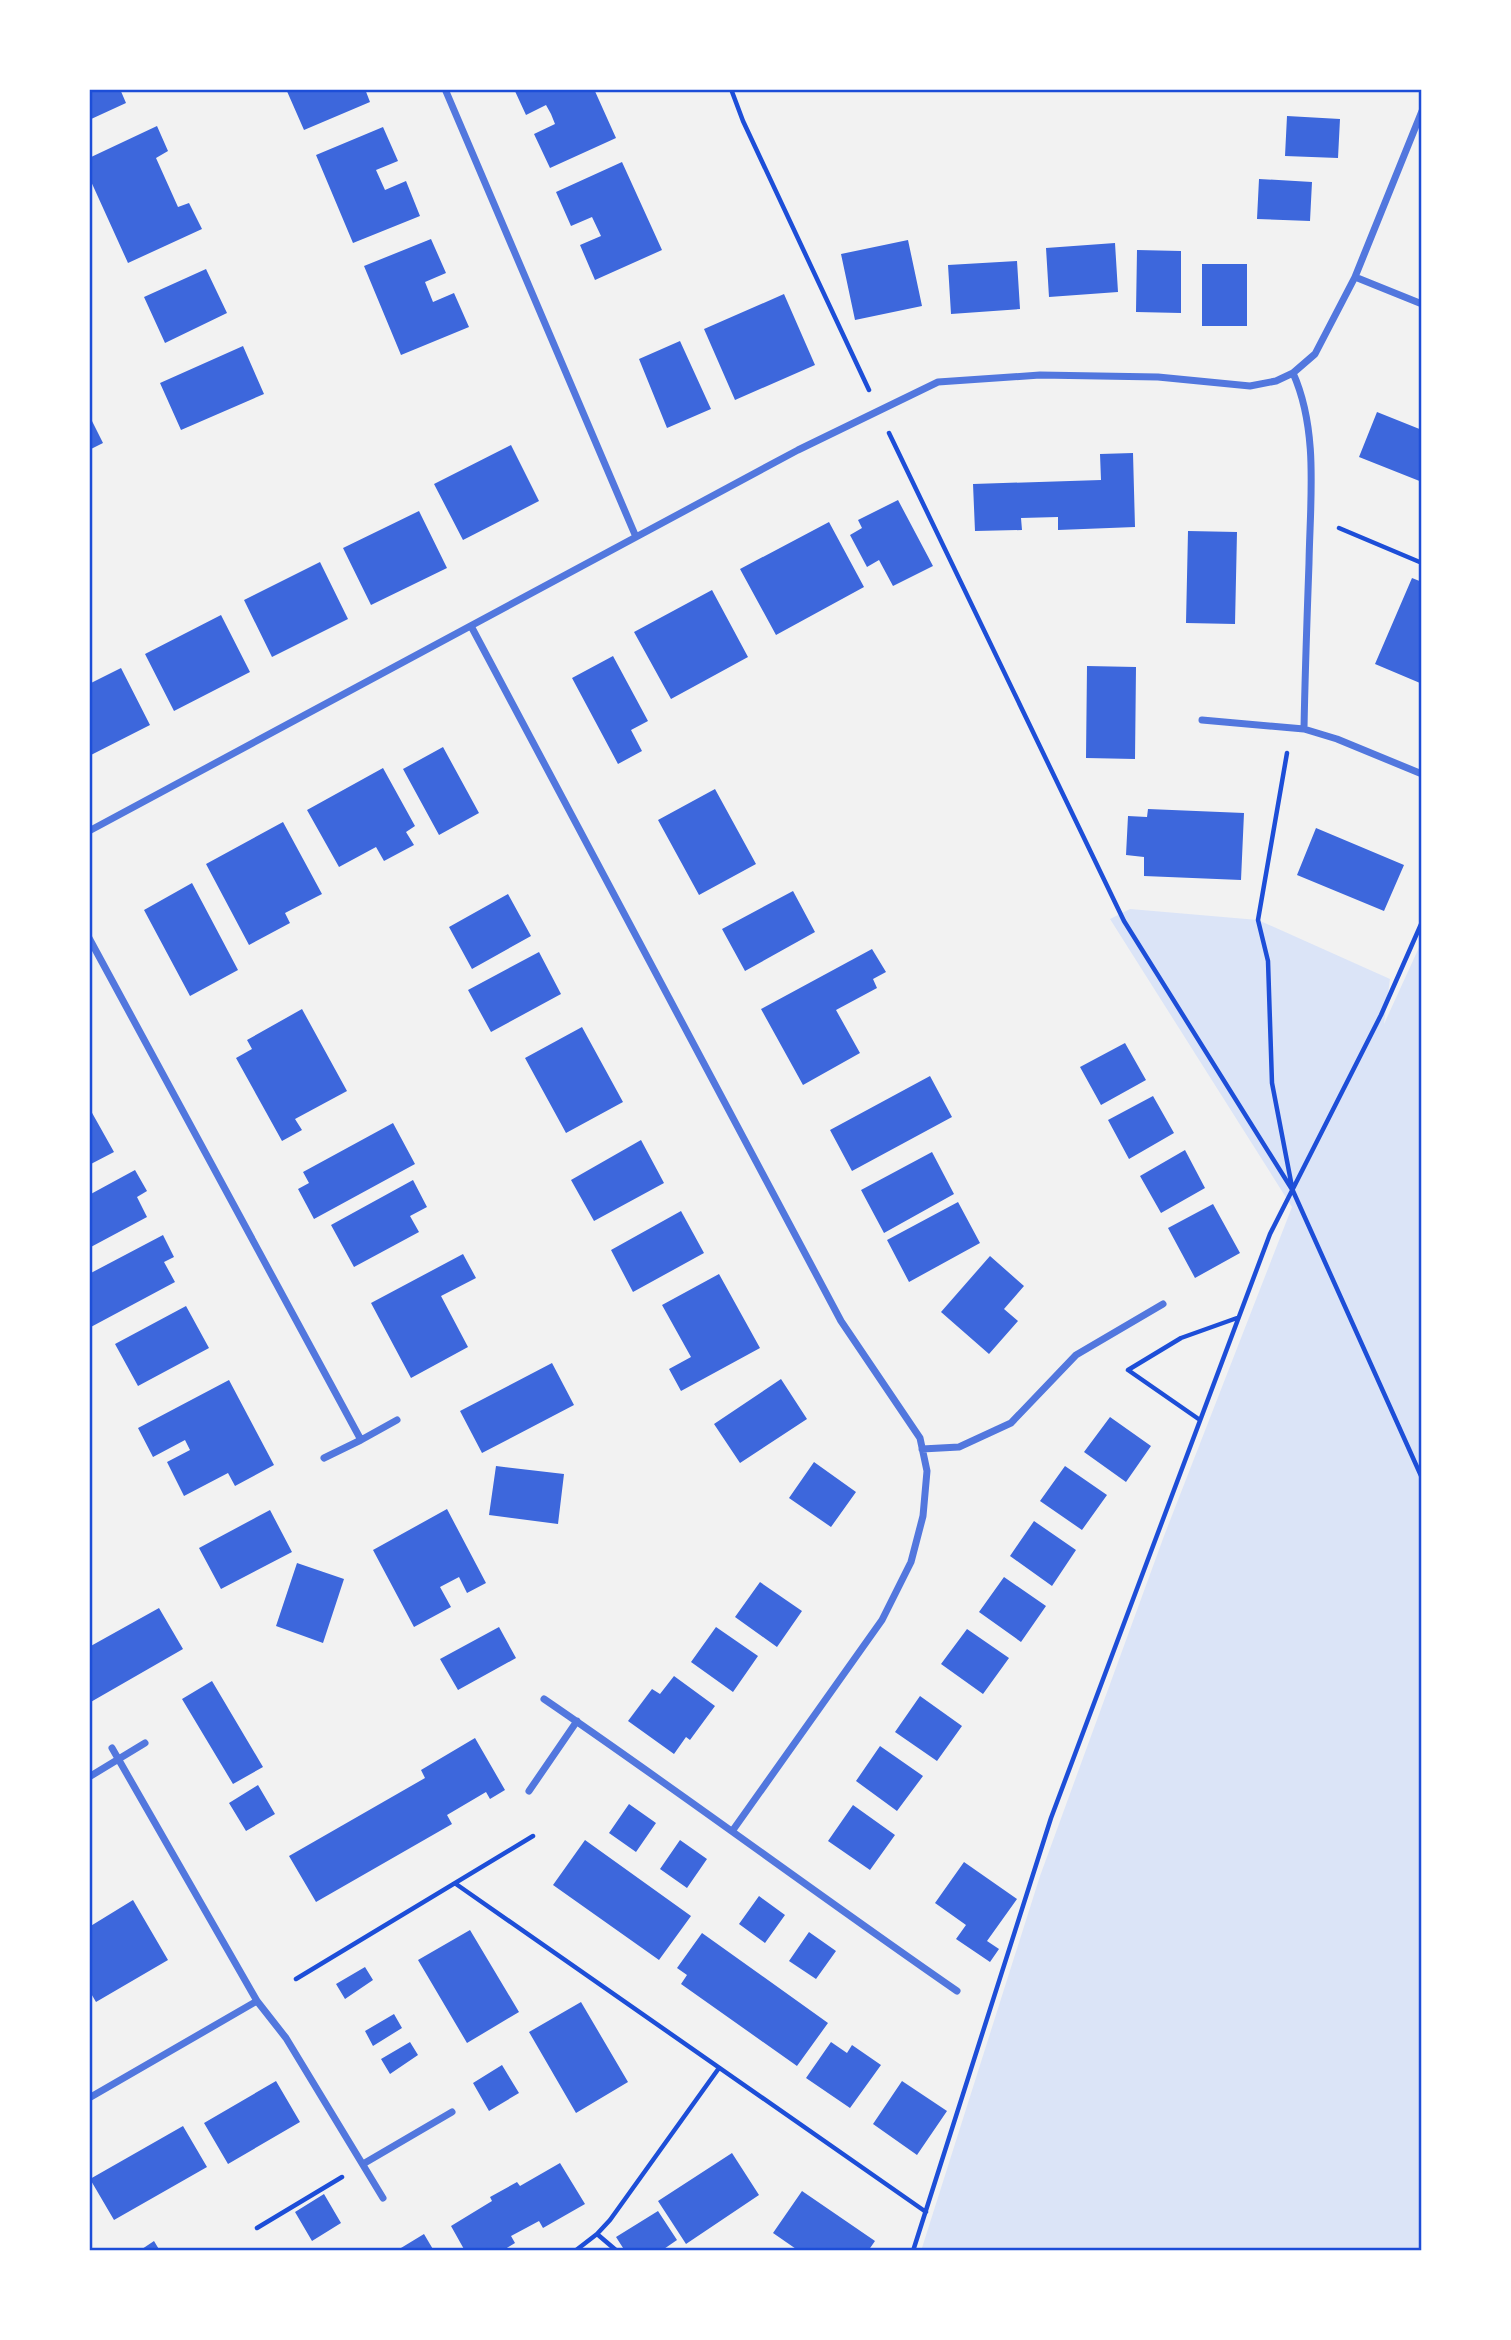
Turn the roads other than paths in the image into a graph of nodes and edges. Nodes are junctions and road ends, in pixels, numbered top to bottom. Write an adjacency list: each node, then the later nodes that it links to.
1 (445, 89): 6 (street)
2 (1422, 111): 3 (street)
3 (1355, 277): 4 (street); 5 (street)
4 (1422, 304)
5 (1293, 373): 6 (street); 9 (street)
6 (636, 537): 7 (street)
7 (471, 626): 11 (street); 16 (street)
8 (1202, 720): 9 (street)
9 (1304, 729): 10 (street)
10 (1422, 774)
11 (89, 831)
12 (89, 938): 15 (street)
13 (1163, 1304): 16 (street)
14 (397, 1420): 15 (street)
15 (361, 1440): 17 (street)
16 (922, 1449): 25 (street)
17 (324, 1458)
18 (544, 1699): 19 (street)
19 (577, 1721): 24 (street); 25 (street)
20 (145, 1743): 22 (street)
21 (112, 1748): 22 (street)
22 (119, 1759): 23 (street); 27 (street)
23 (89, 1777)
24 (529, 1791)
25 (733, 1830): 26 (street)
26 (957, 1991)
27 (257, 2001): 28 (street); 30 (street)
28 (89, 2098)
29 (452, 2112): 30 (street)
30 (363, 2164): 31 (street)
31 (383, 2198)

